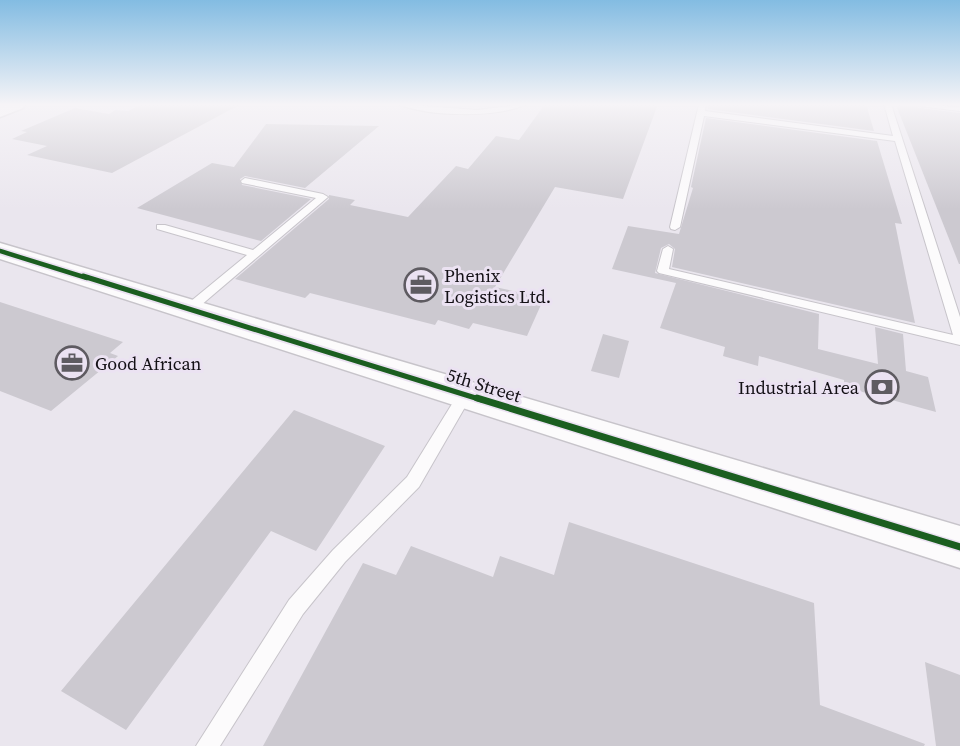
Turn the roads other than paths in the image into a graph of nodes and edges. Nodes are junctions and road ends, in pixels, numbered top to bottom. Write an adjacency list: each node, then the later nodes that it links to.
1 (696, 139): 4 (lane)
2 (899, 139): 10 (lane)
3 (245, 181): 8 (lane)
4 (675, 227)
5 (161, 228): 8 (lane)
6 (668, 249): 11 (lane)
7 (0, 251): 9 (street, 5th Street)
8 (256, 254): 9 (lane)
9 (189, 309): 12 (street, 5th Street)
10 (960, 336)
11 (960, 341)
12 (465, 395): 13 (street, 5th Street); 14 (lane)
13 (960, 547)
14 (207, 746)

